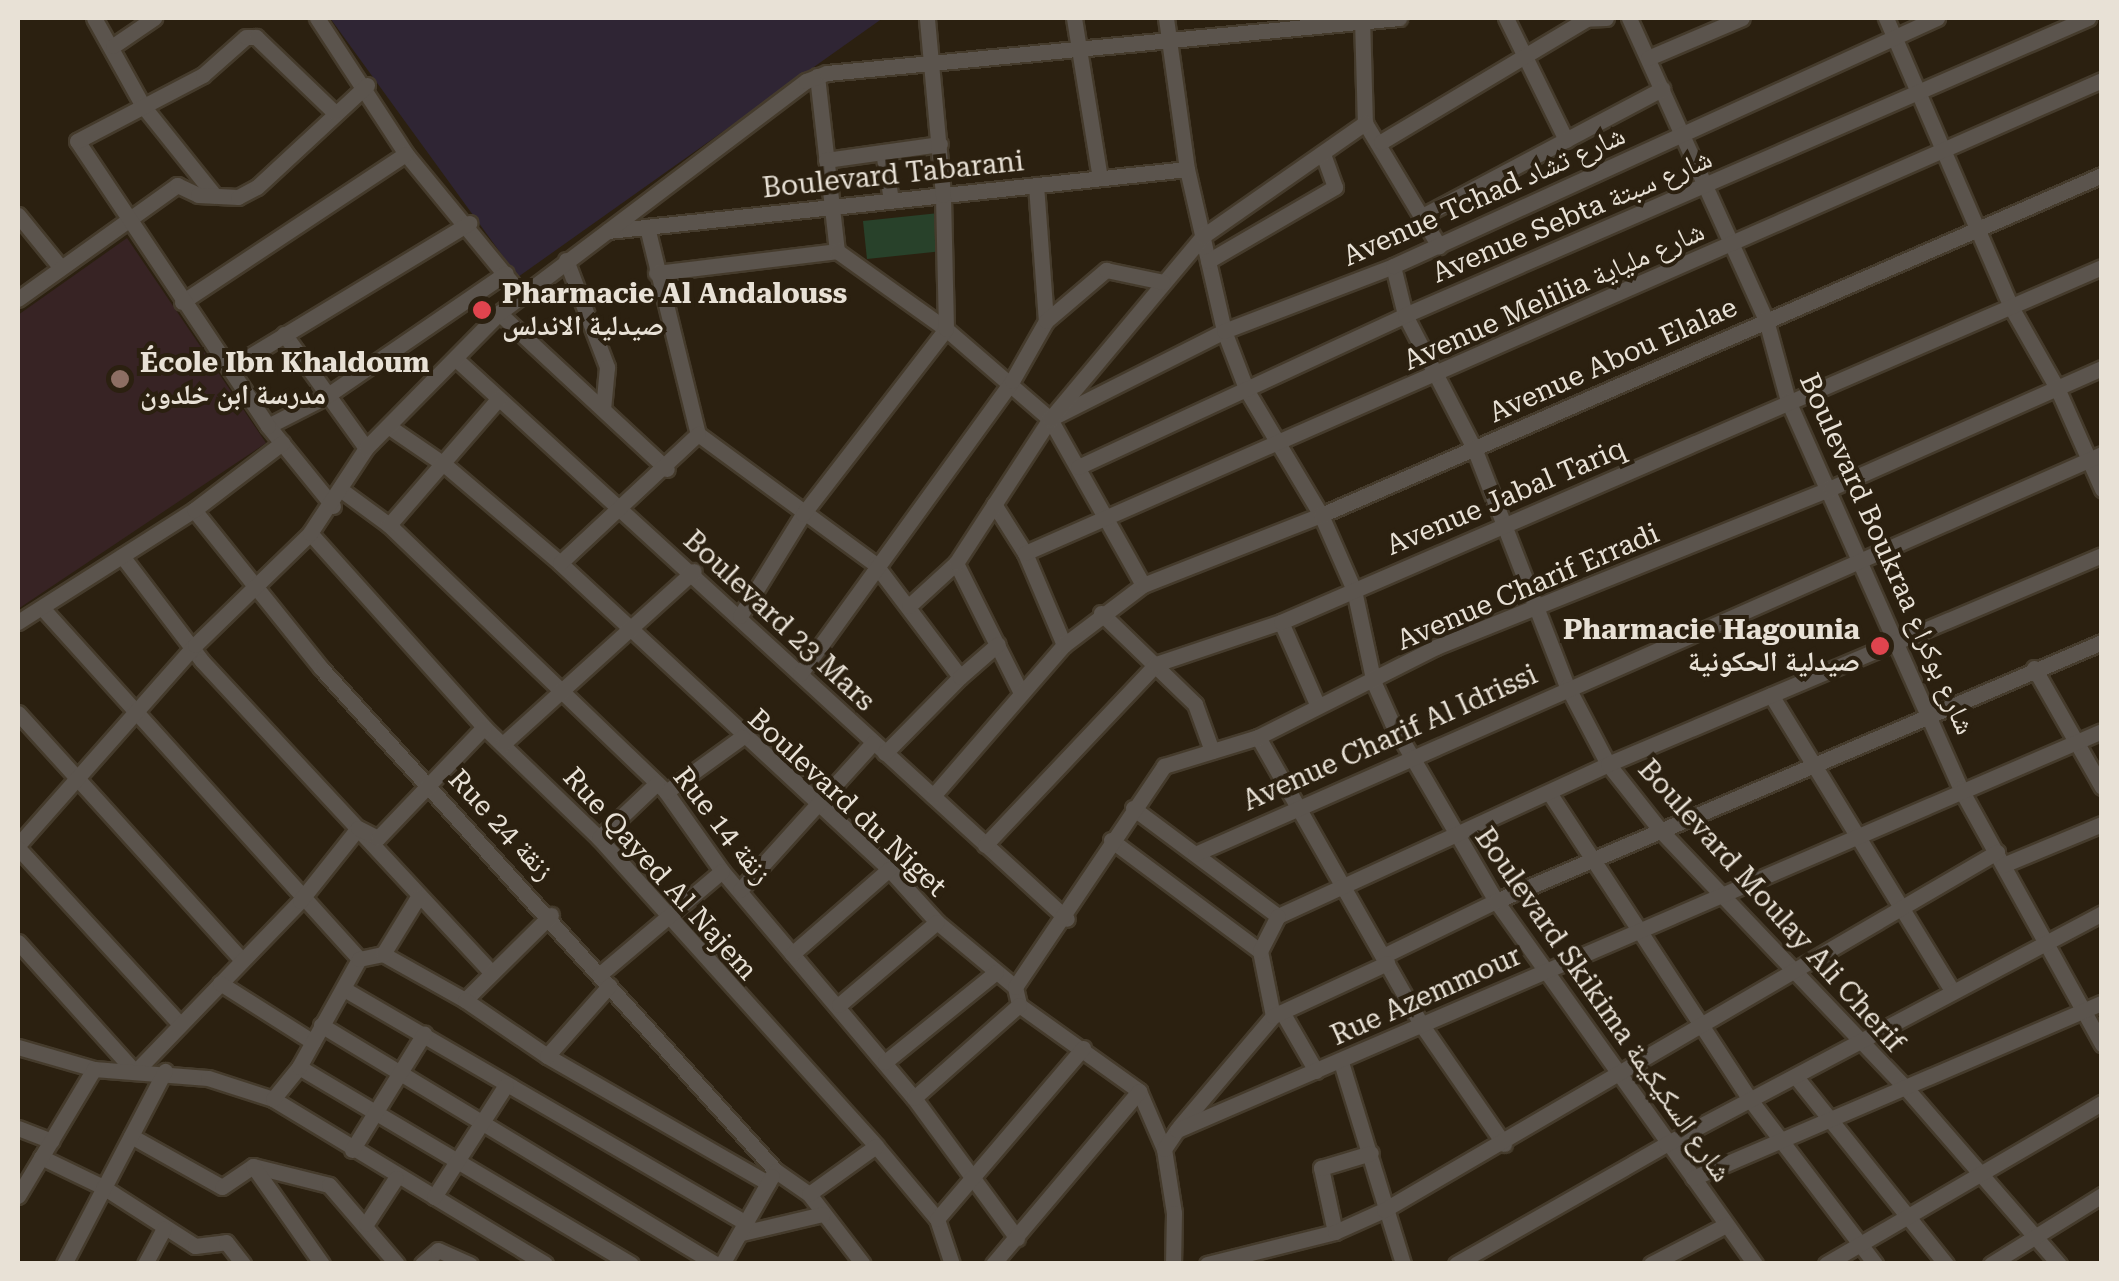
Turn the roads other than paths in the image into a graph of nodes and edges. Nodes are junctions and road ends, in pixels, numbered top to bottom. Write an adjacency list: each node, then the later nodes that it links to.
1 (94, 18): 19 (street)
2 (154, 18): 19 (street)
3 (317, 18): 26 (street)
4 (927, 18): 23 (street)
5 (1074, 18): 20 (street)
6 (1166, 18): 18 (street, Boulevard Skikima شارع السكيكيمة)
7 (1399, 18): 15 (street)
8 (1506, 18): 22 (street)
9 (1606, 18): 16 (street)
10 (1628, 18): 21 (street, Boulevard Boukraa شارع بوكراع)
11 (1742, 18): 21 (street)
12 (1886, 18): 17 (street)
13 (1937, 18): 17 (street, Avenue Tchad شارع تشاد)
14 (2088, 18): 28 (street, Avenue Sebta شارع سبتة)
15 (1362, 19): 18 (street); 31 (street)
16 (1577, 19): 22 (street)
17 (1895, 36): 28 (street); 32 (street, Avenue Tchad شارع تشاد)
18 (1168, 41): 20 (street); 41 (street, Boulevard Skikima شارع السكيكيمة)
19 (112, 46): 29 (street)
20 (1081, 49): 23 (street); 43 (street)
21 (1648, 58): 27 (street, Boulevard Boukraa شارع بوكراع)
22 (1525, 59): 33 (street); 34 (street)
23 (934, 62): 24 (street); 35 (street)
24 (817, 76): 40 (street); 56 (street)
25 (2102, 80): 36 (street, Avenue Melilia شارع ملياية)
26 (367, 86): 30 (street); 38 (street)
27 (1662, 88): 32 (street, Boulevard Boukraa شارع بوكراع); 33 (street)
28 (1914, 92): 36 (street); 45 (street, Avenue Sebta شارع سبتة)
29 (143, 106): 30 (street); 47 (street); 52 (street)
30 (334, 112): 47 (street)
31 (1365, 123): 34 (street); 39 (street)
32 (1683, 135): 45 (street, Boulevard Boukraa شارع بوكراع); 58 (street, Avenue Tchad شارع تشاد)
33 (1566, 140): 51 (street)
34 (1381, 142): 51 (street)
35 (940, 144): 37 (street); 46 (street)
36 (1944, 150): 55 (street); 59 (street, Avenue Melilia شارع ملياية)
37 (883, 152): 40 (street); 48 (street)
38 (406, 154): 53 (street); 71 (street)
39 (1323, 154): 57 (street); 62 (street)
40 (826, 160): 49 (street)
41 (1187, 170): 43 (street, Boulevard Tabarani); 57 (street, Boulevard Skikima شارع السكيكيمة)
42 (2102, 174): 55 (street, Avenue Abou Elalae)
43 (1100, 178): 44 (street, Boulevard Tabarani)
44 (1036, 185): 46 (street, Boulevard Tabarani); 75 (street)
45 (1706, 186): 59 (street, Boulevard Boukraa شارع بوكراع); 74 (street, Avenue Sebta شارع سبتة)
46 (943, 195): 48 (street, Boulevard Tabarani); 77 (street)
47 (215, 196): 52 (street)
48 (890, 200): 49 (street, Boulevard Tabarani)
49 (832, 207): 54 (street, Boulevard Tabarani); 60 (street)
50 (18, 216): 64 (street)
51 (1422, 216): 58 (street)
52 (131, 222): 64 (street); 71 (street)
53 (470, 223): 67 (street); 79 (street)
54 (648, 227): 56 (street, Boulevard Tabarani); 66 (street)
55 (1980, 228): 72 (street); 76 (street, Avenue Abou Elalae)
56 (604, 232): 61 (street)
57 (1202, 236): 62 (street, Boulevard Skikima شارع السكيكيمة); 68 (street)
58 (1439, 246): 63 (street, Avenue Tchad شارع تشاد)
59 (1732, 246): 76 (street, Boulevard Boukraa شارع بوكراع); 83 (street, Avenue Melilia شارع ملياية)
60 (837, 251): 66 (street); 77 (street)
61 (566, 260): 69 (street); 90 (street)
62 (1208, 261): 78 (street, Boulevard Skikima شارع السكيكيمة)
63 (1393, 266): 74 (street, Boulevard Moulay Ali Cherif); 78 (street, Avenue Tchad شارع تشاد)
64 (61, 268): 70 (street)
65 (2102, 268): 72 (street, Avenue Jabal Tariq)
66 (656, 273): 94 (street)
67 (506, 274): 69 (street); 87 (street)
68 (1162, 282): 75 (street); 91 (street)
69 (521, 294): 73 (street)
70 (18, 299)
71 (182, 302): 81 (street)
72 (2011, 308): 85 (street); 89 (street, Avenue Jabal Tariq)
73 (499, 313): 80 (street); 90 (street)
74 (1404, 315): 83 (street, Boulevard Moulay Ali Cherif); 86 (street, Avenue Sebta شارع سبتة)
75 (1046, 320): 84 (street)
76 (1766, 320): 89 (street, Boulevard Boukraa شارع بوكراع); 98 (street, Avenue Abou Elalae)
77 (946, 329): 84 (street); 110 (street)
78 (1224, 331): 86 (street, Boulevard Skikima شارع السكيكيمة); 91 (street, Avenue Tchad شارع تشاد)
79 (284, 334): 81 (street); 87 (street)
80 (457, 360): 88 (street, Boulevard 23 Mars); 93 (street)
81 (230, 368): 92 (street)
82 (2102, 368): 85 (street, Avenue Charif Erradi)
83 (1432, 376): 96 (street, Avenue Melilia شارع ملياية); 98 (street, Boulevard Moulay Ali Cherif)
84 (1012, 381): 91 (street); 121 (street)
85 (2057, 388): 99 (street); 103 (street, Avenue Charif Erradi)
86 (1247, 390): 96 (street, Boulevard Skikima شارع السكيكيمة); 101 (street, Avenue Sebta شارع سبتة)
87 (325, 397): 92 (street); 97 (street)
88 (498, 399): 100 (street); 109 (street, Boulevard 23 Mars)
89 (1788, 401): 103 (street, Boulevard Boukraa شارع بوكراع); 114 (street, Avenue Jabal Tariq)
90 (603, 409): 102 (street)
91 (1050, 419): 101 (street); 106 (street)
92 (268, 426): 95 (street)
93 (388, 426): 97 (street); 100 (street, Boulevard du Niget)
94 (698, 434): 102 (street); 110 (street)
95 (282, 443): 107 (street); 108 (street)
96 (1276, 444): 111 (street, Boulevard Skikima شارع السكيكيمة); 112 (street, Avenue Melilia شارع ملياية)
97 (366, 448): 104 (street)
98 (1474, 448): 111 (street, Avenue Abou Elalae); 114 (street, Boulevard Moulay Ali Cherif)
99 (2095, 457): 105 (street); 119 (street, Avenue Charif Al Idrissi)
100 (445, 465): 113 (street); 120 (street, Boulevard du Niget)
101 (1078, 467): 112 (street)
102 (667, 469): 109 (street)
103 (1831, 488): 119 (street, Boulevard Boukraa شارع بوكراع); 128 (street, Avenue Charif Erradi)
104 (340, 489): 107 (street); 113 (street, Rue 14 زنقة)
105 (2102, 489)
106 (994, 504): 116 (street); 122 (street)
107 (333, 506): 115 (street)
108 (194, 510): 118 (street); 125 (street, Rue 24 زنقة)
109 (618, 512): 120 (street); 123 (street, Boulevard 23 Mars)
110 (803, 514): 121 (street); 131 (street)
111 (1320, 514): 124 (street, Avenue Abou Elalae); 126 (street, Boulevard Skikima شارع السكيكيمة)
112 (1110, 517): 116 (street, Avenue Melilia شارع ملياية); 124 (street)
113 (389, 525): 146 (street, Rue 14 زنقة)
114 (1508, 525): 126 (street, Avenue Jabal Tariq); 128 (street, Boulevard Moulay Ali Cherif)
115 (310, 533): 125 (street); 153 (street, Rue Qayed Al Najem)
116 (1025, 553): 139 (street)
117 (2102, 555): 135 (street)
118 (122, 556): 129 (street); 138 (street)
119 (1862, 558): 135 (street, Boulevard Boukraa شارع بوكراع); 145 (street, Avenue Charif Al Idrissi)
120 (560, 564): 134 (street, Boulevard du Niget)
121 (876, 564): 127 (street); 142 (street)
122 (956, 564): 127 (street); 137 (street)
123 (694, 571): 131 (street, Boulevard 23 Mars); 134 (street)
124 (1143, 585): 130 (street, Avenue Abou Elalae)
125 (252, 588): 138 (street); 165 (street, Rue 24 زنقة)
126 (1354, 590): 133 (street, Avenue Jabal Tariq); 144 (street, Boulevard Skikima شارع السكيكيمة)
127 (909, 606): 143 (street)
128 (1536, 609): 144 (street, Avenue Charif Erradi); 145 (street, Boulevard Moulay Ali Cherif)
129 (44, 610): 132 (street); 150 (street)
130 (1101, 612): 139 (street, Avenue Abou Elalae); 140 (street)
131 (740, 616): 142 (street, Boulevard 23 Mars)
132 (18, 622)
133 (1282, 622): 140 (street, Avenue Jabal Tariq); 149 (street)
134 (626, 628): 146 (street); 155 (street, Boulevard du Niget)
135 (1899, 639): 148 (street); 152 (street, Boulevard Boukraa شارع بوكراع)
136 (2102, 642): 141 (street)
137 (998, 644): 143 (street); 147 (street)
138 (194, 645): 150 (street); 175 (street)
139 (1064, 646): 147 (street, Avenue Abou Elalae)
140 (1156, 664): 160 (street); 182 (street, Avenue Jabal Tariq)
141 (2034, 668): 152 (street); 158 (street)
142 (800, 674): 159 (street, Boulevard 23 Mars)
143 (960, 677): 159 (street)
144 (1374, 683): 149 (street, Avenue Charif Erradi); 161 (street, Boulevard Skikima شارع السكيكيمة)
145 (1567, 686): 161 (street, Avenue Charif Al Idrissi); 162 (street, Boulevard Moulay Ali Cherif)
146 (566, 691): 157 (street); 166 (street, Rue 14 زنقة)
147 (1020, 693): 170 (street, Avenue Abou Elalae)
148 (1771, 695): 162 (street); 163 (street)
149 (1317, 704): 156 (street, Avenue Charif Erradi)
150 (136, 712): 164 (street); 192 (street)
151 (18, 714): 164 (street)
152 (1933, 717): 163 (street); 167 (street, Boulevard Boukraa شارع بوكراع)
153 (484, 727): 157 (street, Rue Qayed Al Najem); 165 (street)
154 (2102, 731): 158 (street, Rue Azemmour)
155 (742, 737): 166 (street); 172 (street, Boulevard du Niget)
156 (1258, 738): 160 (street, Avenue Charif Erradi); 171 (street)
157 (504, 742): 179 (street, Rue Qayed Al Najem)
158 (2072, 742): 167 (street, Rue Azemmour); 168 (street)
159 (879, 748): 170 (street, Boulevard 23 Mars); 172 (street)
160 (1212, 752): 173 (street, Avenue Charif Erradi)
161 (1412, 756): 171 (street, Avenue Charif Al Idrissi); 178 (street, Boulevard Skikima شارع السكيكيمة)
162 (1608, 764): 169 (street); 176 (street, Boulevard Moulay Ali Cherif)
163 (1812, 768): 176 (street); 177 (street)
164 (78, 781): 181 (street); 207 (street)
165 (429, 785): 175 (street); 196 (street, Rue 24 زنقة)
166 (662, 787): 179 (street); 187 (street, Rue 14 زنقة)
167 (1960, 788): 177 (street, Rue Azemmour); 184 (street, Boulevard Boukraa شارع بوكراع)
168 (2102, 788)
169 (1550, 794): 178 (street); 185 (street)
170 (933, 796): 182 (street, Boulevard 23 Mars)
171 (1294, 805): 183 (street, Avenue Charif Al Idrissi); 188 (street)
172 (816, 808): 186 (street, Boulevard du Niget); 189 (street)
173 (1133, 808): 180 (street, Avenue Charif Erradi); 183 (street)
174 (2102, 824): 184 (street)
175 (358, 828): 191 (street); 192 (street)
176 (1661, 832): 185 (street); 190 (street, Boulevard Moulay Ali Cherif)
177 (1856, 833): 190 (street, Rue Azemmour); 194 (street)
178 (1454, 836): 188 (street); 193 (street, Boulevard Skikima شارع السكيكيمة)
179 (598, 838): 198 (street, Rue Qayed Al Najem)
180 (1111, 840): 199 (street, Avenue Charif Erradi); 204 (street)
181 (18, 846): 226 (street)
182 (985, 846): 199 (street, Boulevard 23 Mars)
183 (1194, 854): 197 (street)
184 (2000, 859): 194 (street); 202 (street, Boulevard Boukraa شارع بوكراع)
185 (1588, 862): 193 (street); 201 (street)
186 (889, 869): 200 (street, Boulevard du Niget); 206 (street)
187 (722, 871): 189 (street, Rue 14 زنقة); 198 (street)
188 (1337, 886): 197 (street); 209 (street)
189 (740, 890): 206 (street, Rue 14 زنقة)
190 (1724, 896): 201 (street, Rue Azemmour); 211 (street, Boulevard Moulay Ali Cherif)
191 (418, 897): 205 (street); 213 (street)
192 (300, 900): 207 (street); 208 (street)
193 (1496, 901): 209 (street); 210 (street, Boulevard Skikima شارع السكيكيمة)
194 (1902, 908): 211 (street); 218 (street)
195 (2102, 913): 202 (street)
196 (551, 915): 213 (street); 214 (street, Rue 24 زنقة)
197 (1278, 916): 204 (street)
198 (670, 918): 214 (street); 263 (street, Rue Qayed Al Najem)
199 (1066, 920): 216 (street, Avenue Charif Erradi)
200 (937, 922): 212 (street, Boulevard du Niget); 221 (street)
201 (1636, 928): 210 (street, Rue Azemmour); 225 (street)
202 (2044, 941): 218 (street); 223 (street, Boulevard Boukraa شارع بوكراع)
203 (18, 942): 241 (street)
204 (1260, 951): 224 (street)
205 (383, 954): 208 (street); 219 (street)
206 (792, 954): 221 (street, Rue 14 زنقة)
207 (240, 958): 215 (street)
208 (358, 958): 217 (street)
209 (1384, 960): 224 (street); 227 (street)
210 (1546, 970): 227 (street, Rue Azemmour); 244 (street, Boulevard Skikima شارع السكيكيمة)
211 (1792, 970): 225 (street); 231 (street, Boulevard Moulay Ali Cherif)
212 (996, 972): 216 (street, Boulevard du Niget); 236 (street)
213 (492, 973): 219 (street)
214 (604, 980): 235 (street); 271 (street, Rue 24 زنقة)
215 (220, 983): 226 (street); 230 (street)
216 (1015, 987): 222 (street)
217 (344, 990): 228 (street); 229 (street)
218 (1953, 992): 231 (street)
219 (464, 1000): 235 (street)
220 (2102, 1003): 223 (street)
221 (839, 1005): 236 (street, Rue 14 زنقة)
222 (1019, 1005): 234 (street); 249 (street)
223 (2083, 1011): 232 (street, Boulevard Boukraa شارع بوكراع); 247 (street)
224 (1277, 1014): 242 (street); 257 (street)
225 (1698, 1021): 244 (street); 251 (street)
226 (178, 1022): 241 (street)
227 (1420, 1024): 237 (street, Rue Azemmour); 261 (street)
228 (321, 1025): 230 (street); 243 (street)
229 (424, 1034): 243 (street); 246 (street)
230 (314, 1042): 238 (street)
231 (1861, 1044): 245 (street); 247 (street, Boulevard Moulay Ali Cherif)
232 (2102, 1044)
233 (18, 1046): 239 (street)
234 (1083, 1048): 248 (street); 272 (street)
235 (547, 1056): 271 (street)
236 (885, 1062): 249 (street, Rue 14 زنقة)
237 (1341, 1062): 242 (street, Rue Azemmour); 266 (street)
238 (300, 1067): 250 (street); 253 (street)
239 (94, 1069): 241 (street); 260 (street)
240 (165, 1070): 241 (street); 250 (street); 258 (street)
241 (136, 1072)
242 (1316, 1072): 257 (street, Rue Azemmour)
243 (398, 1074): 253 (street); 255 (street)
244 (1613, 1074): 261 (street); 262 (street, Boulevard Skikima شارع السكيكيمة)
245 (1796, 1077): 251 (street); 254 (street)
246 (506, 1085): 255 (street); 286 (street)
247 (1905, 1087): 254 (street); 270 (street, Boulevard Moulay Ali Cherif)
248 (1139, 1092): 264 (street); 289 (street)
249 (914, 1098): 272 (street, Rue 14 زنقة)
250 (273, 1099): 265 (street)
251 (1751, 1102): 259 (street); 262 (street)
252 (2102, 1102): 270 (street)
253 (374, 1112): 265 (street); 268 (street)
254 (1832, 1118): 259 (street); 282 (street)
255 (481, 1123): 268 (street); 301 (street)
256 (18, 1128): 260 (street)
257 (1177, 1130): 264 (street)
258 (132, 1136): 269 (street); 275 (street)
259 (1780, 1140): 274 (street); 291 (street)
260 (52, 1141): 267 (street)
261 (1504, 1144): 280 (street)
262 (1666, 1144): 274 (street, Boulevard Skikima شارع السكيكيمة); 308 (street)
263 (876, 1146): 276 (street); 283 (street, Rue Qayed Al Najem)
264 (1164, 1149): 305 (street)
265 (352, 1150): 273 (street)
266 (1372, 1153): 280 (street); 288 (street)
267 (41, 1157): 275 (street); 278 (street)
268 (458, 1162): 279 (street); 300 (street)
269 (253, 1166): 284 (street); 295 (street)
270 (1982, 1172): 282 (street); 290 (street, Boulevard Moulay Ali Cherif)
271 (772, 1176): 276 (street); 286 (street)
272 (970, 1177): 283 (street); 289 (street, Rue 14 زنقة)
273 (396, 1178): 279 (street); 284 (street)
274 (1693, 1178): 285 (street, Boulevard Skikima شارع السكيكيمة)
275 (103, 1187): 287 (street); 292 (street)
276 (809, 1194): 281 (street)
277 (2102, 1195): 290 (street)
278 (18, 1196)
279 (434, 1197): 299 (street)
280 (1384, 1210): 288 (street); 307 (street)
281 (823, 1214): 286 (street); 302 (street)
282 (1906, 1218): 291 (street); 313 (street)
283 (937, 1219): 303 (street, Rue Qayed Al Najem)
284 (366, 1224): 296 (street)
285 (1726, 1224): 309 (street); 310 (street, Boulevard Skikima شارع السكيكيمة)
286 (745, 1228): 301 (street)
287 (164, 1229): 293 (street); 294 (street)
288 (1335, 1232): 306 (street)
289 (1018, 1238): 304 (street)
290 (2033, 1238): 314 (street); 315 (street, Boulevard Moulay Ali Cherif)
291 (1861, 1243): 311 (street); 312 (street)
292 (64, 1264)
293 (145, 1264)
294 (243, 1264)
295 (322, 1264)
296 (397, 1264)
297 (422, 1264): 298 (street)
298 (470, 1264)
299 (545, 1264)
300 (631, 1264)
301 (720, 1264)
302 (862, 1264)
303 (952, 1264)
304 (993, 1264)
305 (1172, 1264)
306 (1206, 1264)
307 (1403, 1264)
308 (1456, 1264)
309 (1651, 1264)
310 (1754, 1264)
311 (1826, 1264)
312 (1875, 1264)
313 (1946, 1264)
314 (1992, 1264)
315 (2060, 1264)

